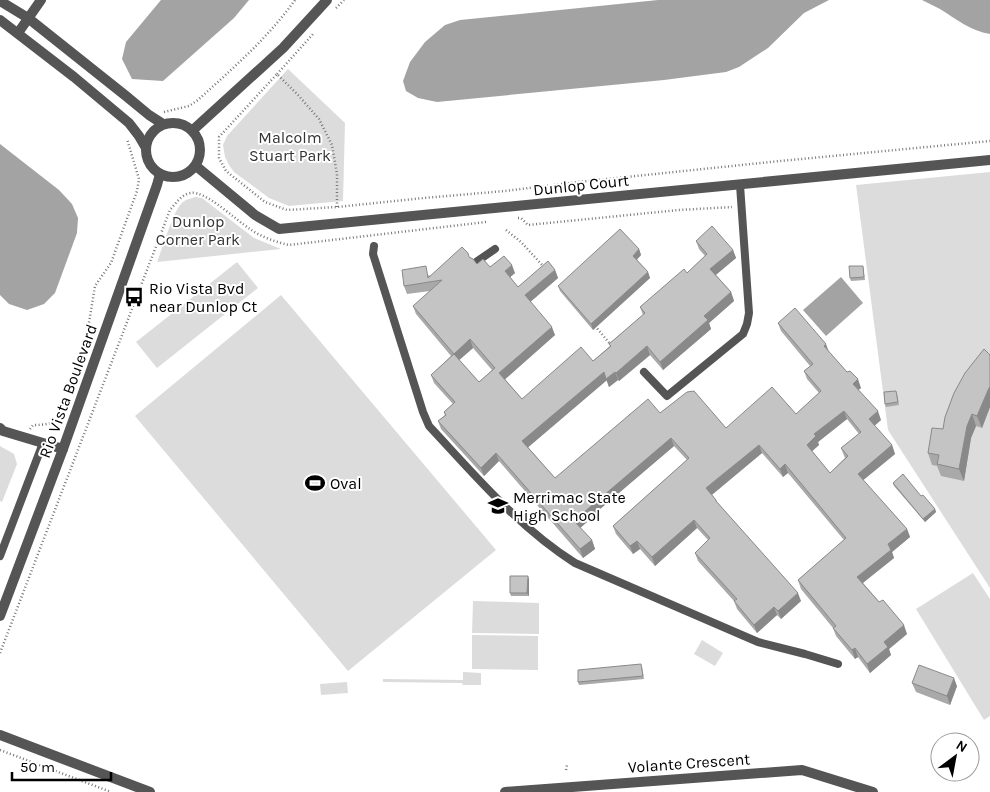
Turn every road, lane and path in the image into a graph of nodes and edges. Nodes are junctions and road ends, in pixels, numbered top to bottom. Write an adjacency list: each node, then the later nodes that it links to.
1 (41, 0): 5 (street)
2 (295, 0): 8 (path)
3 (327, 0): 10 (street)
4 (0, 1): 5 (street)
5 (28, 18): 7 (street); 9 (street)
6 (0, 20): 7 (street)
7 (18, 33): 13 (street)
8 (160, 110)
9 (163, 124): 10 (street); 13 (street)
10 (193, 130): 15 (street)
11 (131, 134): 30 (path)
12 (990, 141): 19 (path)
13 (146, 148): 16 (street)
14 (990, 160): 17 (street, Dunlop Court)
15 (196, 166): 16 (street); 17 (street, Dunlop Court)
16 (160, 174): 35 (street, Rio Vista Boulevard)
17 (740, 185): 18 (lane)
18 (742, 206): 20 (path); 29 (lane)
19 (337, 207): 19 (path)
20 (513, 219)
21 (493, 221): 38 (path)
22 (506, 230): 26 (path)
23 (374, 246): 39 (lane)
24 (495, 249): 25 (lane)
25 (476, 262)
26 (547, 271)
27 (591, 321): 28 (path)
28 (616, 350)
29 (644, 372)
30 (77, 376)
31 (64, 413): 33 (path)
32 (0, 428): 33 (street)
33 (22, 437): 34 (street)
34 (43, 443): 35 (street); 36 (lane, Rio Vista Boulevard)
35 (63, 449): 37 (street, Rio Vista Boulevard)
36 (0, 556)
37 (0, 616)
38 (0, 653)
39 (838, 664)
40 (0, 735): 45 (street)
41 (0, 750): 44 (path)
42 (567, 765): 43 (path)
43 (566, 770)
44 (111, 792)
45 (150, 792)
46 (505, 792): 47 (street, Volante Crescent)
47 (873, 792)

